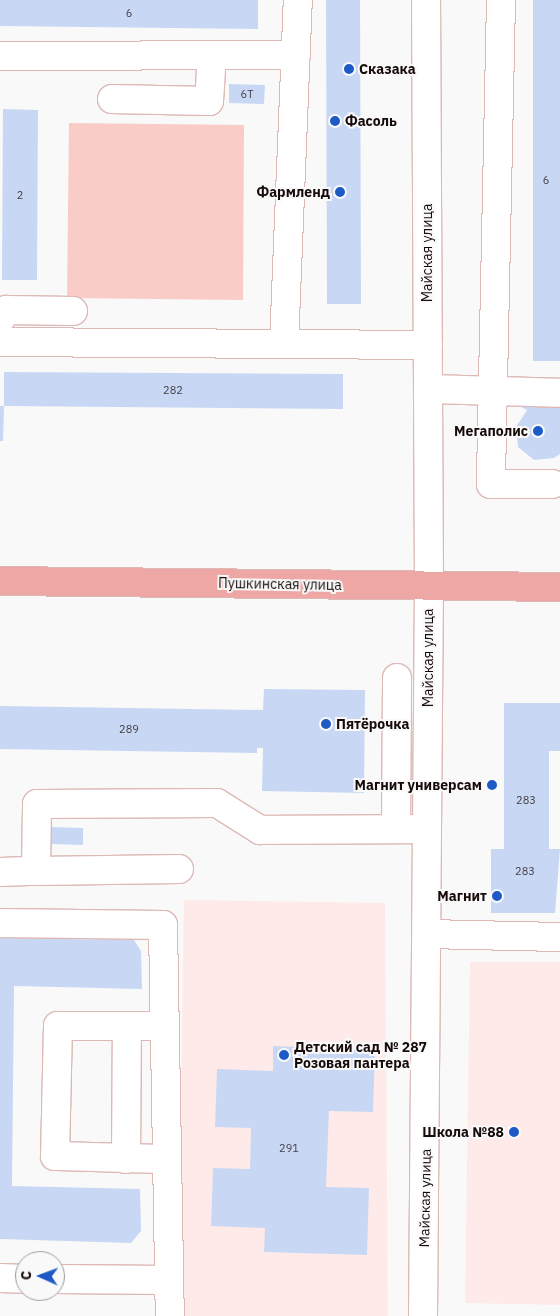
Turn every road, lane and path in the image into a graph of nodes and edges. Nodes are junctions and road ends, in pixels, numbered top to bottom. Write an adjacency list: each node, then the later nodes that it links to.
1 (298, 0): 5 (street)
2 (426, 0): 12 (street, Майская улица)
3 (501, 0): 14 (street)
4 (212, 55): 5 (street); 6 (street); 7 (street)
5 (296, 55): 11 (street)
6 (0, 56)
7 (112, 99)
8 (72, 311): 9 (street)
9 (0, 320)
10 (0, 342): 11 (street)
11 (284, 344): 12 (street)
12 (428, 345): 13 (street, Майская улица)
13 (428, 389): 14 (street); 18 (street, Майская улица)
14 (492, 392): 15 (street); 16 (street)
15 (560, 393)
16 (552, 484)
17 (0, 581): 18 (main road, Пушкинская улица)
18 (429, 586): 19 (main road, Пушкинская улица); 22 (street, Майская улица)
19 (560, 587)
20 (397, 678): 21 (street)
21 (397, 745): 22 (street); 23 (street)
22 (428, 746): 24 (street, Майская улица)
23 (396, 828): 24 (street); 26 (street)
24 (427, 829): 29 (street, Майская улица)
25 (179, 869): 26 (street)
26 (36, 871): 27 (street)
27 (0, 872)
28 (0, 923): 32 (street)
29 (427, 934): 30 (street); 40 (street, Майская улица)
30 (560, 937)
31 (127, 1026): 32 (street); 33 (street); 33 (street)
32 (164, 1026): 34 (street)
33 (126, 1159): 34 (street)
34 (164, 1159): 38 (street)
35 (0, 1278): 36 (street)
36 (15, 1279)
37 (65, 1279): 38 (street)
38 (168, 1280): 39 (street)
39 (170, 1316)
40 (423, 1316)

